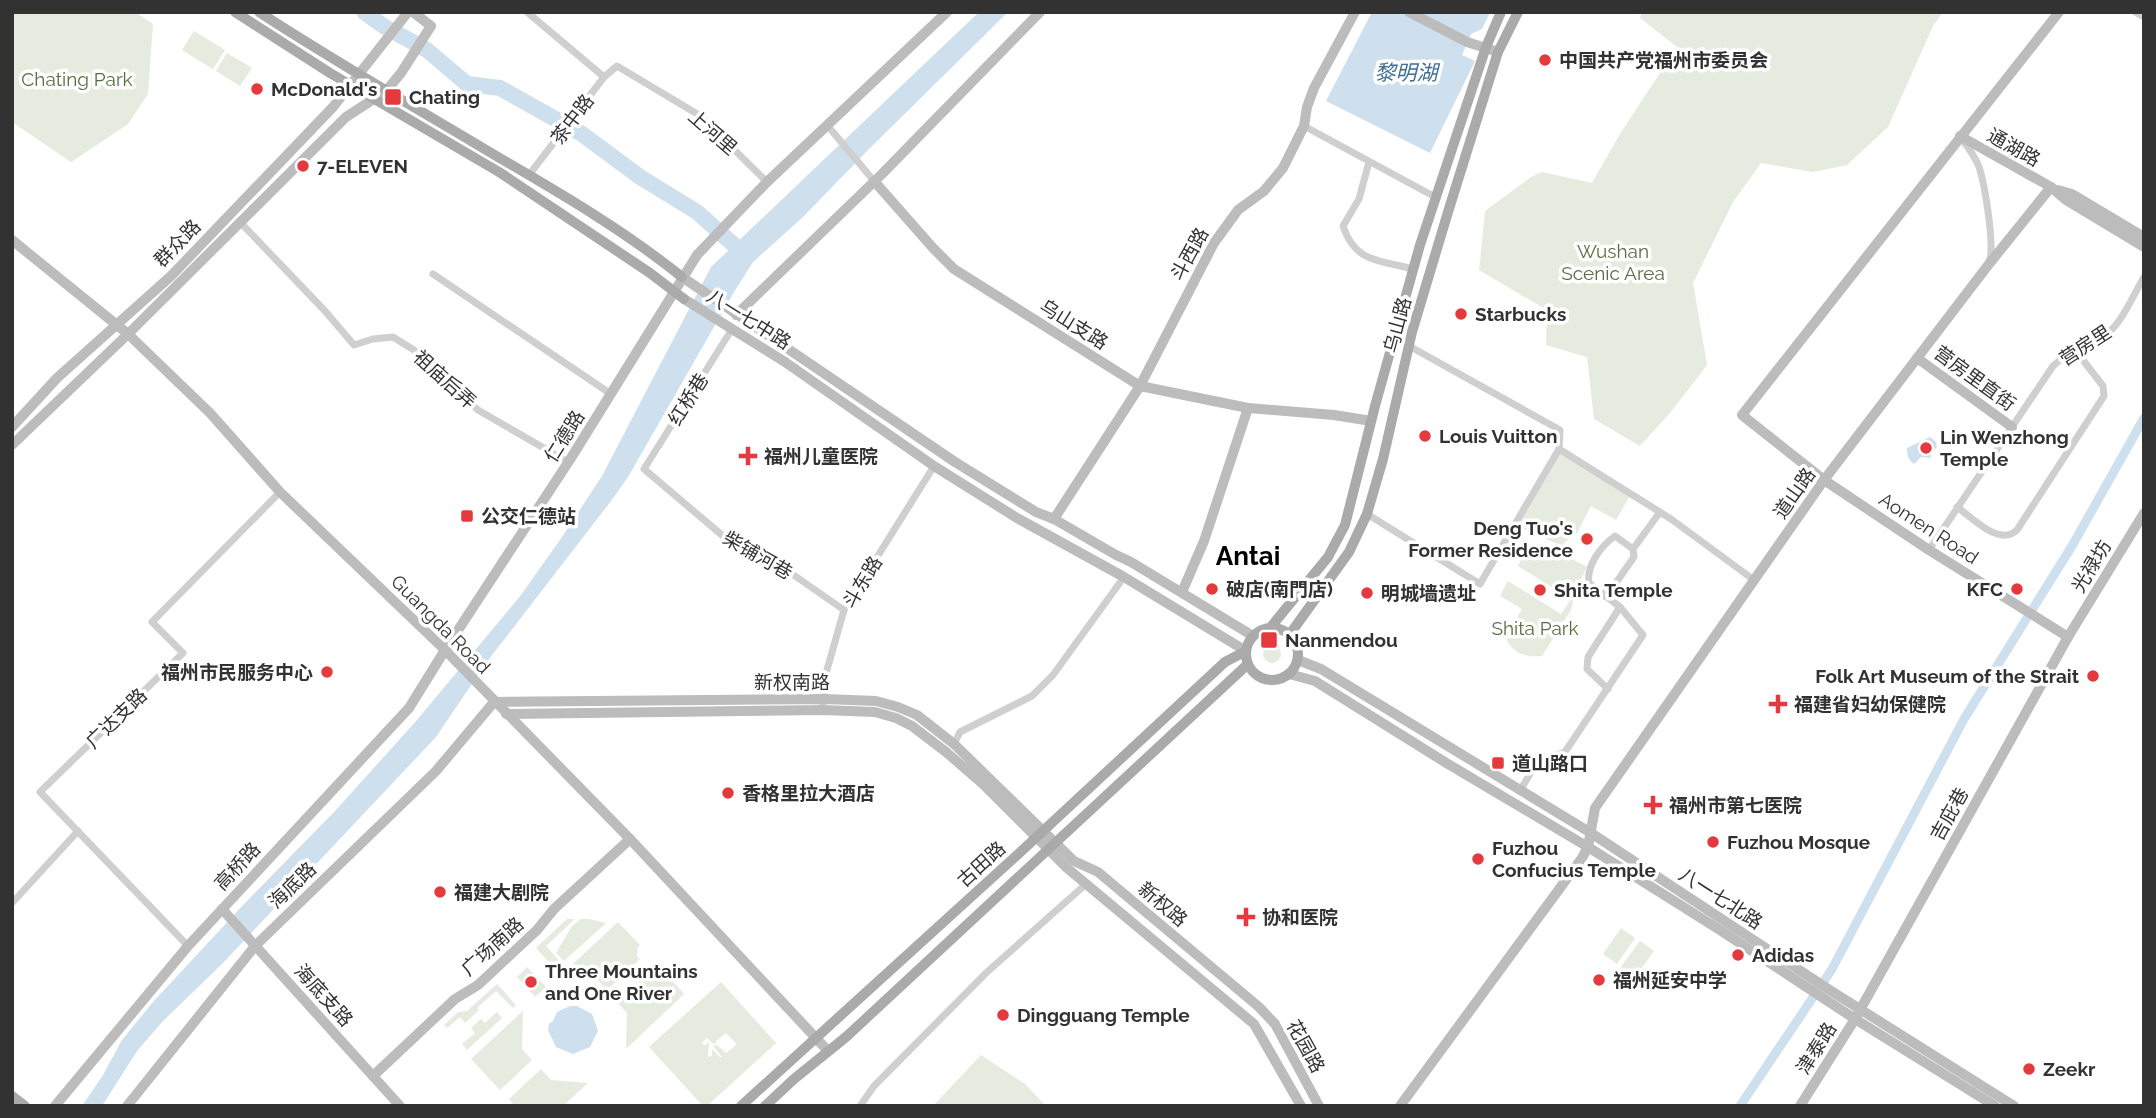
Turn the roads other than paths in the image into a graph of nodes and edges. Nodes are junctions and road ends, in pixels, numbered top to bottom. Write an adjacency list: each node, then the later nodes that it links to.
1 (234, 12): 19 (main road, 八一七中路)
2 (260, 12): 17 (main road, 八一七中路)
3 (410, 12): 17 (street, 群众路); 20 (street)
4 (527, 12): 18 (street)
5 (947, 12): 22 (street)
6 (1040, 12): 27 (street)
7 (1355, 12): 23 (street, 斗西路)
8 (1409, 12): 14 (street)
9 (1501, 12): 14 (main road, 乌山路)
10 (1518, 12): 15 (main road, 乌山路)
11 (2059, 12): 24 (street)
12 (2135, 12): 13 (street)
13 (2144, 17)
14 (1486, 47): 15 (street); 30 (main road, 乌山路)
15 (1498, 52): 46 (main road, 乌山路)
16 (617, 66): 18 (street, 茶中路); 28 (street, 上河里)
17 (360, 76): 19 (street, 群众路); 20 (main road, 八一七中路)
18 (604, 77): 26 (street, 茶中路)
19 (351, 86): 21 (main road, 八一七中路); 43 (street, 群众路)
20 (386, 91): 21 (street); 26 (main road, 八一七中路)
21 (374, 99): 31 (street); 40 (main road, 八一七中路)
22 (827, 125): 27 (street, 乌山支路); 28 (street)
23 (1304, 126): 25 (street); 49 (street, 斗西路)
24 (1960, 136): 29 (street, 通湖路); 35 (street); 60 (street, Aomen Road)
25 (1369, 162): 30 (street); 36 (street)
26 (529, 175): 39 (main road, 八一七中路)
27 (874, 181): 42 (street); 49 (street, 乌山支路)
28 (767, 182): 39 (street, 仁德路)
29 (2050, 187): 32 (street, 通湖路); 34 (street, 通湖路); 35 (street, 道山路)
30 (1437, 198): 36 (main road, 乌山路)
31 (240, 222): 45 (street); 57 (street, 祖庙后弄)
32 (2144, 237)
33 (12, 240): 43 (street, Guangda Road)
34 (2144, 247)
35 (1989, 264): 48 (street, 道山路)
36 (1413, 269): 52 (main road, 乌山路)
37 (433, 274): 50 (street)
38 (2144, 277): 47 (street, 营房里)
39 (685, 279): 40 (street, 仁德路); 42 (street, 八一七中路)
40 (673, 292): 41 (main road, 八一七中路); 50 (street, 仁德路)
41 (684, 299): 44 (street, 八一七中路)
42 (736, 315): 66 (street, 八一七中路)
43 (117, 325): 45 (street, Guangda Road); 53 (street, 群众路)
44 (732, 328): 58 (street, 八一七中路); 59 (street, 红桥巷)
45 (128, 334): 55 (street); 61 (street, Guangda Road)
46 (1409, 346): 56 (street); 65 (main road, 乌山路)
47 (2076, 351): 54 (street, 营房里); 62 (street)
48 (1917, 358): 54 (street, 营房里直街); 60 (street, 道山路)
49 (1140, 386): 51 (street, 乌山支路); 66 (street, 斗西路)
50 (611, 394): 57 (street, 仁德路)
51 (1248, 408): 52 (street, 乌山支路); 71 (street)
52 (1371, 421): 75 (main road, 乌山路)
53 (13, 424)
54 (2012, 427): 62 (street, 营房里)
55 (12, 445)
56 (1559, 449): 63 (street); 65 (street)
57 (568, 463): 79 (street, 仁德路)
58 (934, 466): 69 (street, 八一七中路); 74 (street, 斗东路)
59 (644, 469): 74 (street, 柴铺河巷)
60 (1824, 480): 68 (street, Aomen Road); 70 (street, 道山路)
61 (280, 492): 79 (street, Guangda Road); 90 (street, 广达支路)
62 (1957, 507): 68 (street, 营房里)
63 (1660, 512): 67 (street); 70 (street)
64 (2144, 513): 78 (street, 光禄坊)
65 (1367, 514): 76 (main road, 乌山路)
66 (1054, 519): 71 (street, 八一七中路)
67 (1633, 549): 72 (street); 72 (street)
68 (1929, 550): 78 (street, Aomen Road)
69 (1124, 578): 80 (street, 八一七中路); 88 (street)
70 (1755, 580): 91 (street, 道山路)
71 (1182, 593): 77 (street, 八一七中路)
72 (1606, 597): 73 (street)
73 (1620, 607): 84 (street); 84 (street)
74 (844, 610): 86 (street, 斗东路)
75 (1270, 628): 76 (main road); 77 (main road)
76 (1290, 634): 81 (main road)
77 (1253, 636): 80 (main road)
78 (2068, 637): 104 (street, 吉庇巷)
79 (445, 650): 85 (street, Guangda Road); 98 (street, 高桥路)
80 (1246, 651): 82 (main road); 92 (main road, 古田路)
81 (1298, 660): 83 (main road); 89 (street, 八一七北路)
82 (1248, 664): 83 (main road); 94 (main road, 古田路)
83 (1289, 674): 95 (street)
84 (1608, 689): 89 (street)
85 (494, 702): 86 (street, 新权南路); 87 (street, Guangda Road); 100 (street, 海底路)
86 (823, 705): 87 (street, 新权南路); 88 (street, 新权南路); 92 (street, 新权南路)
87 (506, 714): 93 (street, Guangda Road)
88 (954, 744): 92 (street, 新权南路)
89 (1520, 791): 91 (street, 八一七北路)
90 (78, 831): 97 (street); 99 (street, 广达支路)
91 (1591, 832): 95 (street, 道山路); 101 (street, 八一七北路)
92 (1040, 835): 94 (street, 新权路); 107 (main road, 古田路)
93 (630, 839): 107 (street, Guangda Road); 109 (street, 广场南路)
94 (1052, 847): 96 (street, 新权路); 103 (street, 新权路); 108 (main road, 古田路)
95 (1588, 847): 101 (street); 120 (street)
96 (1086, 884): 105 (street, 新权路); 117 (street)
97 (12, 903)
98 (222, 909): 99 (street, 高桥路); 100 (street, 海底支路)
99 (188, 946): 112 (street, 高桥路)
100 (255, 946): 109 (street, 海底支路); 113 (street, 海底路)
101 (1803, 979): 102 (street, 八一七北路)
102 (1839, 1002): 104 (street, 八一七北路); 106 (street, 八一七北路)
103 (1259, 1007): 119 (street, 花园路)
104 (1860, 1009): 106 (street, 津泰路); 123 (street, 八一七北路)
105 (1247, 1016): 118 (street, 花园路)
106 (1855, 1019): 121 (street, 津泰路); 122 (street, 八一七北路)
107 (816, 1038): 108 (street, Guangda Road); 115 (main road, 古田路)
108 (828, 1051): 116 (main road, 古田路)
109 (373, 1076): 114 (street, 海底支路)
110 (12, 1096): 111 (main road)
111 (25, 1106)
112 (55, 1106)
113 (127, 1106)
114 (400, 1106)
115 (741, 1106)
116 (765, 1106)
117 (860, 1106)
118 (1301, 1106)
119 (1319, 1106)
120 (1400, 1106)
121 (1800, 1106)
122 (1995, 1106)
123 (2014, 1106)

